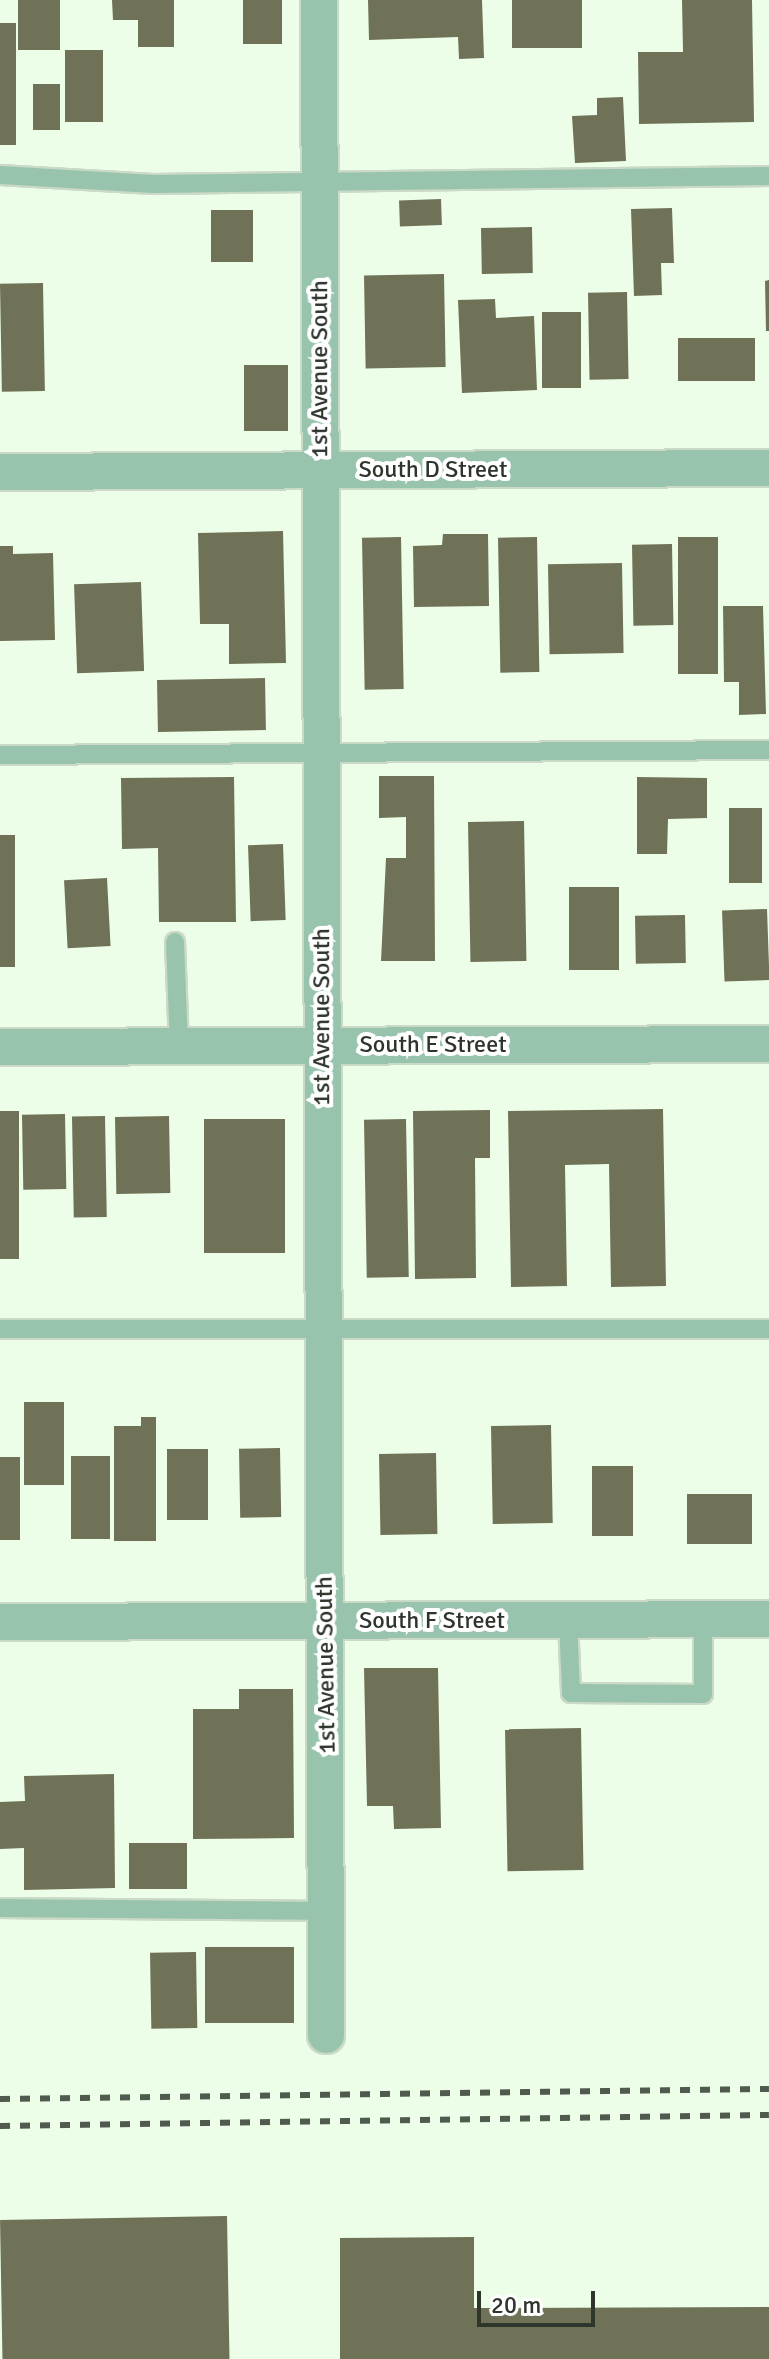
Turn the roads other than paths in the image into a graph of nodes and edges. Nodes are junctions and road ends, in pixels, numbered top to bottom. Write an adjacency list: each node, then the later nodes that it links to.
1 (319, 0): 4 (street, 1st Avenue South)
2 (0, 175): 4 (lane)
3 (769, 176): 4 (lane)
4 (319, 180): 6 (street, 1st Avenue South)
5 (769, 468): 6 (street, South D Street)
6 (320, 471): 7 (street, South D Street); 9 (street, 1st Avenue South)
7 (0, 472)
8 (769, 750): 9 (lane)
9 (321, 751): 10 (lane); 14 (street, 1st Avenue South)
10 (0, 755)
11 (175, 942): 13 (lane)
12 (769, 1044): 14 (street, South E Street)
13 (179, 1046): 14 (street, South E Street); 15 (street, South E Street)
14 (322, 1046): 16 (street, 1st Avenue South)
15 (0, 1047)
16 (324, 1326): 17 (lane); 18 (lane); 22 (street, 1st Avenue South)
17 (0, 1329)
18 (769, 1329)
19 (769, 1619): 21 (street, South F Street)
20 (568, 1620): 21 (street, South F Street); 21 (lane); 22 (street, South F Street)
21 (703, 1620)
22 (325, 1621): 23 (street, South F Street); 25 (street, 1st Avenue South)
23 (0, 1622)
24 (0, 1908): 25 (lane)
25 (328, 1911): 26 (street, 1st Avenue South)
26 (326, 2035)

